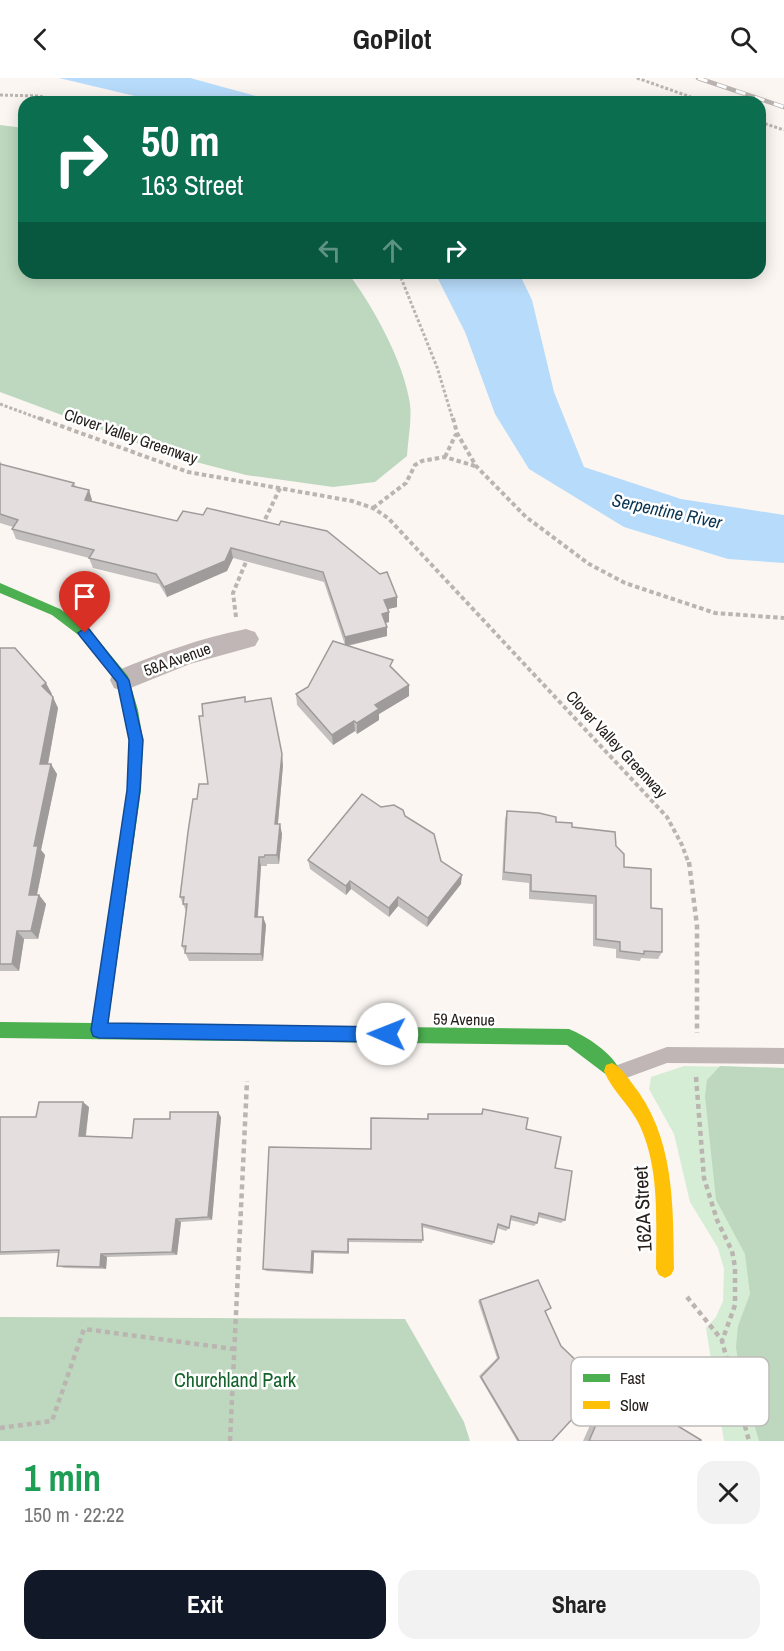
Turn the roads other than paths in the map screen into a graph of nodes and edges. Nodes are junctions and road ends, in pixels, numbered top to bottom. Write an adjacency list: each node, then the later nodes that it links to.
1 (0, 588): 3 (street, 58A Avenue)
2 (246, 639): 3 (street, 58A Avenue)
3 (123, 680): 5 (street)
4 (0, 1029): 5 (street, 59 Avenue)
5 (99, 1030): 6 (street, 59 Avenue)
6 (569, 1037): 8 (street, 162A Street)
7 (784, 1056): 8 (lane)
8 (614, 1074): 9 (street, 162A Street)
9 (665, 1269)

